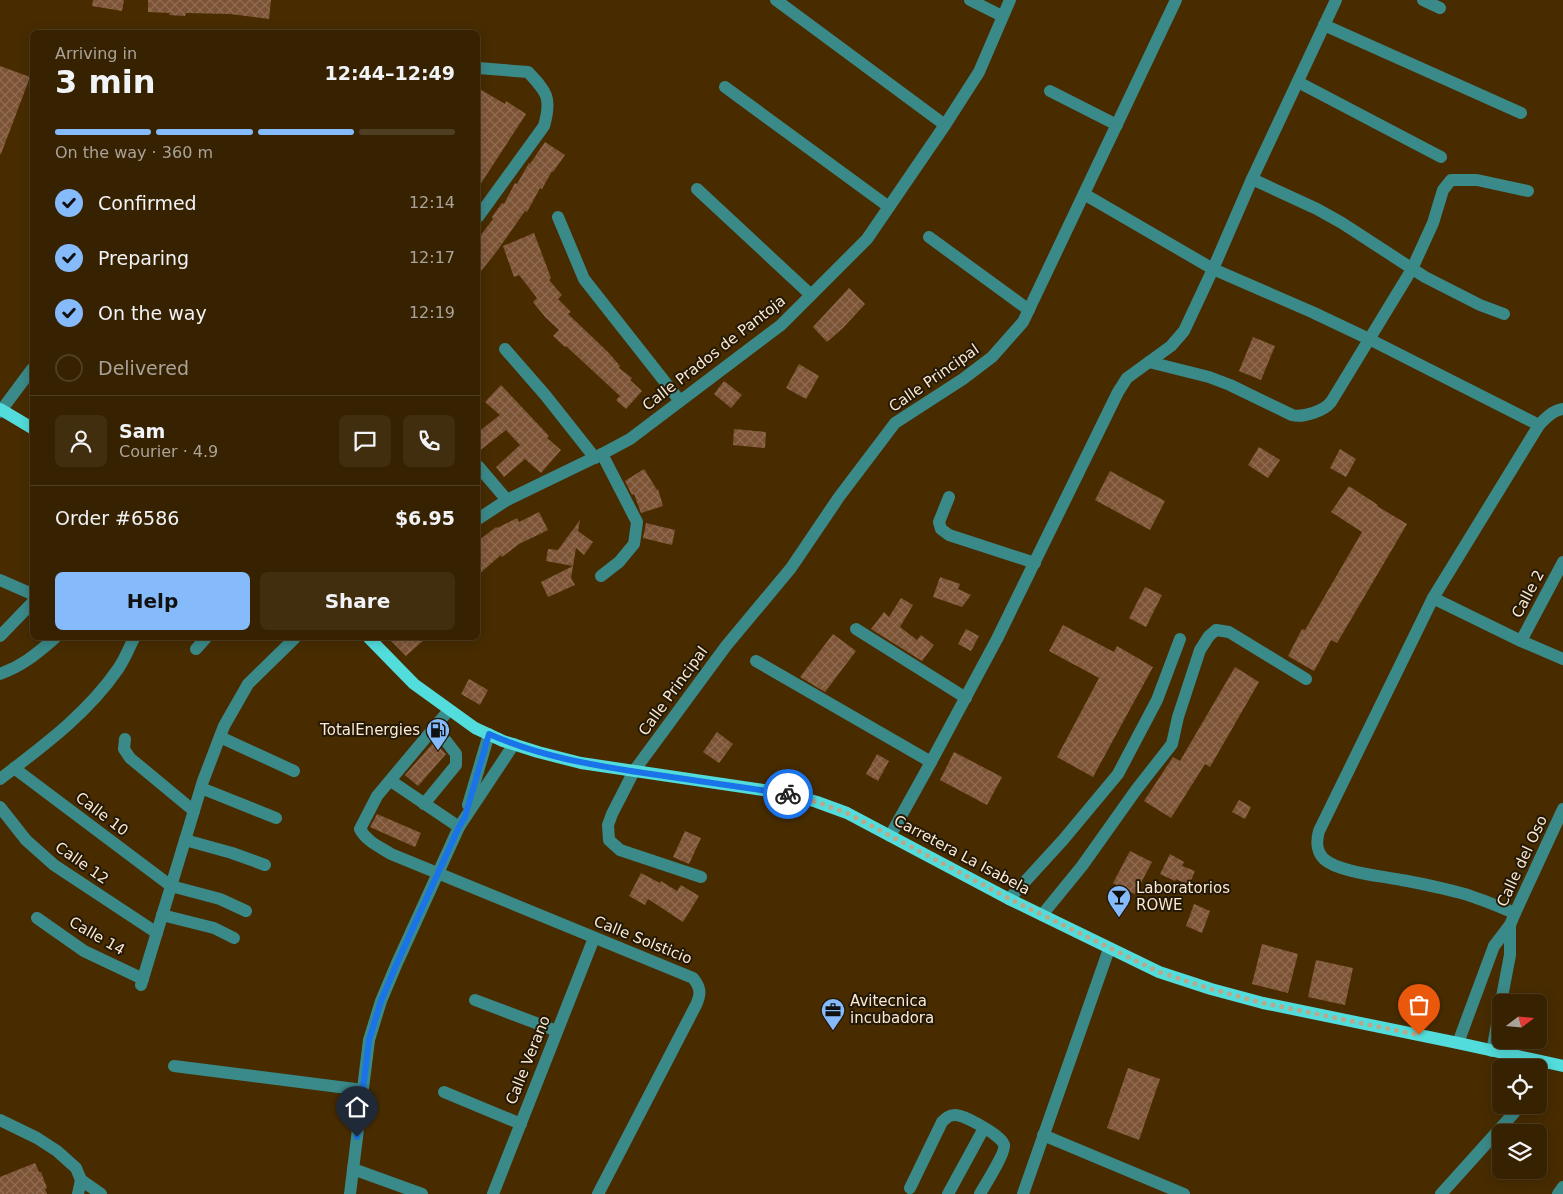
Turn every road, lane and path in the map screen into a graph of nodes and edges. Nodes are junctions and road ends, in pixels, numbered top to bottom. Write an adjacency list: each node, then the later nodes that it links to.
1 (776, 0): 15 (street)
2 (970, 0): 8 (street)
3 (1010, 0): 8 (street, Calle Prados de Pantoja)
4 (1176, 0): 16 (street, Calle Principal)
5 (1336, 0): 9 (street)
6 (1423, 0): 7 (street)
7 (1440, 8)
8 (1002, 16): 15 (street, Calle Prados de Pantoja)
9 (1324, 26): 11 (street); 14 (street)
10 (480, 68): 23 (street)
11 (1298, 82): 17 (street); 18 (street)
12 (725, 87): 22 (street)
13 (1050, 91): 16 (street)
14 (1521, 113)
15 (945, 124): 22 (street, Calle Prados de Pantoja)
16 (1117, 125): 21 (street, Calle Principal)
17 (1441, 157)
18 (1252, 179): 26 (street); 27 (street)
19 (698, 189): 28 (street)
20 (1528, 191): 27 (street)
21 (1084, 194): 26 (street); 29 (street, Calle Principal)
22 (888, 207): 28 (street, Calle Prados de Pantoja)
23 (480, 214)
24 (558, 217): 35 (street)
25 (929, 237): 29 (street)
26 (1213, 269): 31 (street); 33 (street)
27 (1412, 269): 30 (street); 31 (street)
28 (811, 296): 35 (street, Calle Prados de Pantoja)
29 (1029, 310): 76 (street, Calle Principal)
30 (1504, 314)
31 (1369, 340): 33 (street); 38 (street)
32 (505, 349): 40 (street)
33 (1149, 362): 46 (street)
34 (30, 372): 37 (street)
35 (680, 401): 40 (street, Calle Prados de Pantoja)
36 (1563, 409): 38 (street)
37 (0, 410): 39 (main road)
38 (1539, 425): 50 (street)
39 (30, 427)
40 (599, 456): 43 (street, Calle Prados de Pantoja); 47 (street)
41 (480, 468): 43 (street)
42 (949, 498): 46 (street)
43 (507, 500): 44 (street, Calle Prados de Pantoja)
44 (480, 518)
45 (1563, 562): 60 (street, Calle 2)
46 (1035, 563): 66 (street)
47 (601, 576)
48 (0, 580): 49 (street)
49 (30, 593)
50 (1433, 598): 60 (street); 94 (street)
51 (30, 605): 53 (street)
52 (856, 629): 66 (street)
53 (0, 636)
54 (1180, 639): 92 (street)
55 (53, 640): 64 (street)
56 (130, 640): 74 (street)
57 (204, 640): 61 (street)
58 (293, 640): 70 (street)
59 (371, 640): 67 (main road, Carretera La Isabela)
60 (1521, 641): 62 (street)
61 (196, 649)
62 (1563, 659)
63 (756, 661): 73 (street)
64 (0, 674)
65 (1306, 679): 96 (street)
66 (966, 698): 73 (street)
67 (449, 710): 68 (street); 69 (main road, Carretera La Isabela)
68 (432, 730): 78 (street); 80 (street)
69 (489, 734): 72 (main road, Carretera La Isabela); 85 (street)
70 (220, 737): 75 (street); 79 (street)
71 (125, 739): 83 (street)
72 (514, 744): 76 (main road, Carretera La Isabela); 85 (street)
73 (931, 762): 86 (street)
74 (14, 768): 77 (street); 91 (street, Calle 10)
75 (294, 771)
76 (634, 771): 86 (main road, Carretera La Isabela); 90 (street, Calle Principal)
77 (0, 779)
78 (391, 781): 80 (street); 89 (street, Calle Solsticio)
79 (201, 788): 83 (street); 84 (street)
80 (424, 804): 85 (street)
81 (0, 807): 99 (street, Calle 12)
82 (1563, 810): 94 (street, Calle del Oso)
83 (194, 811): 87 (street)
84 (276, 818)
85 (462, 822): 89 (street)
86 (890, 836): 92 (main road, Carretera La Isabela)
87 (185, 840): 88 (street); 91 (street)
88 (265, 865)
89 (438, 873): 101 (street, Calle Solsticio); 112 (street)
90 (701, 877)
91 (171, 886): 93 (street); 95 (street)
92 (1010, 899): 96 (main road, Carretera La Isabela)
93 (246, 912)
94 (1515, 913): 98 (street, Calle del Oso)
95 (162, 914): 99 (street); 100 (street)
96 (1042, 915): 102 (main road, Carretera La Isabela)
97 (37, 918): 99 (street, Calle 14)
98 (1510, 926): 103 (street, Calle del Oso); 106 (street, Calle del Oso)
99 (157, 933)
100 (234, 938)
101 (594, 938): 105 (street, Calle Verano); 128 (street, Calle Solsticio)
102 (1109, 948): 106 (main road, Carretera La Isabela); 118 (street)
103 (1503, 994)
104 (475, 1000): 105 (street)
105 (557, 1031): 116 (street, Calle Verano)
106 (1458, 1042): 107 (main road, Carretera La Isabela)
107 (1492, 1051): 108 (main road, Carretera La Isabela)
108 (1518, 1059)
109 (1547, 1065): 111 (main road, Carretera La Isabela)
110 (174, 1066): 112 (street)
111 (1563, 1066)
112 (363, 1090): 119 (street)
113 (444, 1092): 116 (street)
114 (1513, 1114): 133 (street)
115 (0, 1120): 120 (street)
116 (520, 1124): 127 (street, Calle Verano)
117 (984, 1128): 122 (street); 129 (street); 130 (street)
118 (1043, 1135): 131 (street); 132 (street)
119 (353, 1169): 125 (street); 126 (street)
120 (81, 1180): 123 (street); 124 (street)
121 (1563, 1187): 134 (street)
122 (910, 1188)
123 (78, 1194)
124 (101, 1194)
125 (350, 1194)
126 (422, 1194)
127 (493, 1194)
128 (598, 1194)
129 (948, 1194)
130 (980, 1194)
131 (1023, 1194)
132 (1184, 1194)
133 (1441, 1194)
134 (1558, 1194)

